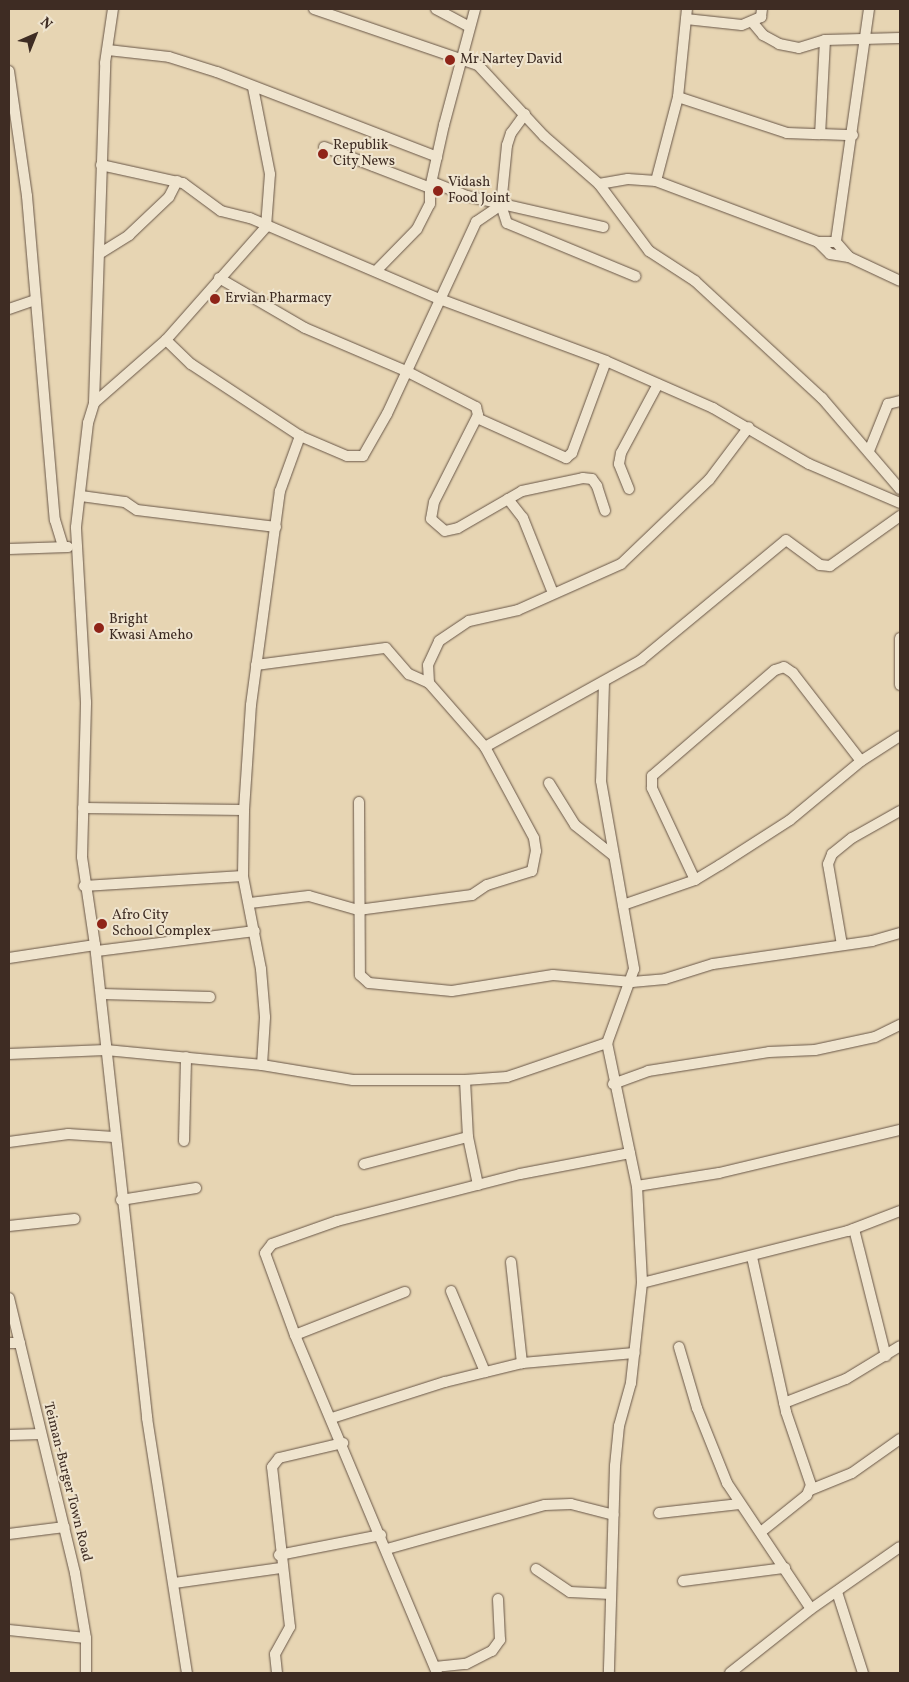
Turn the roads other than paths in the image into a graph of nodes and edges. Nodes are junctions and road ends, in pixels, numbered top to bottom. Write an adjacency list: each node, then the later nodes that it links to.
1 (113, 9): 13 (street)
2 (314, 9): 14 (street)
3 (436, 9): 9 (street)
4 (475, 9): 9 (street)
5 (762, 9): 8 (street)
6 (869, 9): 10 (street)
7 (686, 14): 8 (street); 17 (street)
8 (753, 23): 12 (street)
9 (470, 27): 14 (street)
10 (866, 38): 11 (street); 12 (street); 21 (street)
11 (900, 38)
12 (825, 40): 20 (street)
13 (108, 50): 16 (street); 24 (street)
14 (464, 57): 18 (street); 23 (street)
15 (9, 71): 19 (street)
16 (253, 87): 23 (street); 30 (street)
17 (678, 97): 20 (street); 26 (street)
18 (525, 114): 27 (street); 29 (street)
19 (13, 123): 41 (street)
20 (820, 134): 21 (street)
21 (853, 135): 33 (street)
22 (324, 147): 28 (street)
23 (437, 157): 28 (street)
24 (101, 165): 25 (street); 34 (street)
25 (177, 181): 30 (street); 34 (street)
26 (656, 181): 27 (street); 32 (street)
27 (599, 184): 52 (street)
28 (431, 185): 29 (street); 36 (street)
29 (501, 205): 31 (street); 37 (street); 40 (street)
30 (266, 227): 36 (street); 38 (street)
31 (604, 227)
32 (818, 242): 33 (street); 35 (street)
33 (836, 242): 35 (street)
34 (99, 254): 48 (street)
35 (849, 257): 39 (street)
36 (377, 270): 40 (street)
37 (635, 276)
38 (219, 278): 43 (street); 45 (street)
39 (900, 281)
40 (437, 298): 44 (street); 45 (street)
41 (35, 300): 42 (street); 61 (street)
42 (9, 310)
43 (166, 340): 48 (street); 51 (street)
44 (606, 360): 46 (street); 49 (street)
45 (406, 371): 49 (street); 51 (street)
46 (658, 384): 50 (street); 54 (street)
47 (900, 401): 52 (street)
48 (94, 403): 55 (street)
49 (477, 418): 56 (street)
50 (749, 427): 57 (street); 64 (street)
51 (300, 436): 60 (street)
52 (869, 451): 53 (street)
53 (900, 488)
54 (629, 489)
55 (81, 496): 60 (street); 62 (street)
56 (508, 499): 58 (street); 64 (street)
57 (900, 503)
58 (605, 511)
59 (900, 516): 67 (street)
60 (276, 527): 66 (street)
61 (63, 547): 62 (street); 63 (street)
62 (77, 547): 75 (street)
63 (9, 549)
64 (553, 593): 68 (street)
65 (900, 638): 69 (street)
66 (256, 665): 68 (street); 76 (street)
67 (604, 682): 71 (street); 78 (street)
68 (428, 683): 71 (street)
69 (900, 685)
70 (900, 736): 72 (street)
71 (485, 747): 84 (street)
72 (861, 761): 80 (street); 80 (street)
73 (549, 782): 78 (street)
74 (359, 802): 84 (street)
75 (83, 808): 76 (street); 81 (street)
76 (244, 810): 79 (street)
77 (900, 811): 87 (street)
78 (614, 856): 83 (street)
79 (243, 876): 81 (street); 82 (street)
80 (695, 880): 83 (street)
81 (84, 886): 88 (street)
82 (250, 904): 84 (street); 85 (street)
83 (623, 906): 90 (street)
84 (358, 910): 90 (street)
85 (255, 931): 88 (street); 98 (street)
86 (900, 933): 87 (street)
87 (842, 945): 90 (street)
88 (96, 948): 89 (street); 91 (street)
89 (9, 958)
90 (632, 982): 94 (street)
91 (102, 994): 92 (street); 95 (street)
92 (210, 998)
93 (900, 1025): 100 (street)
94 (607, 1044): 99 (street); 100 (street)
95 (106, 1050): 96 (street); 97 (street); 102 (street)
96 (9, 1054)
97 (186, 1057): 98 (street); 104 (street)
98 (262, 1065): 99 (street)
99 (465, 1080): 103 (street)
100 (613, 1084): 106 (street)
101 (900, 1130): 109 (street)
102 (114, 1137): 105 (street); 111 (street)
103 (468, 1137): 107 (street); 108 (street)
104 (184, 1141)
105 (9, 1142)
106 (630, 1153): 108 (street); 109 (street)
107 (364, 1164)
108 (478, 1185): 122 (street)
109 (637, 1186): 118 (street)
110 (196, 1188): 111 (street)
111 (121, 1200): 152 (street)
112 (900, 1211): 115 (street)
113 (76, 1219): 114 (street)
114 (9, 1226)
115 (854, 1229): 116 (street); 128 (street)
116 (752, 1257): 118 (street); 131 (street)
117 (511, 1262): 129 (street)
118 (642, 1282): 127 (street)
119 (451, 1291): 130 (street)
120 (405, 1292): 122 (street)
121 (9, 1298): 124 (street, Teiman-Burger Town Road)
122 (295, 1335): 132 (street)
123 (9, 1343): 124 (street)
124 (20, 1343): 133 (street, Teiman-Burger Town Road)
125 (900, 1346): 128 (street)
126 (679, 1347): 138 (street)
127 (635, 1353): 129 (street); 140 (street)
128 (886, 1356): 131 (street)
129 (522, 1363): 130 (street)
130 (485, 1372): 132 (street)
131 (784, 1403): 137 (street)
132 (332, 1418): 136 (street)
133 (41, 1434): 134 (street); 141 (street, Teiman-Burger Town Road)
134 (9, 1435)
135 (900, 1439): 137 (street)
136 (342, 1443): 144 (street); 147 (street)
137 (810, 1490): 142 (street)
138 (739, 1504): 139 (street); 142 (street)
139 (659, 1513)
140 (614, 1515): 146 (street); 154 (street)
141 (65, 1527): 143 (street); 158 (street, Teiman-Burger Town Road)
142 (761, 1532): 149 (street)
143 (9, 1534)
144 (382, 1535): 146 (street); 147 (street)
145 (900, 1547): 153 (street)
146 (388, 1549): 159 (street)
147 (280, 1555): 148 (street)
148 (281, 1568): 152 (street); 163 (street)
149 (785, 1568): 151 (street); 156 (street)
150 (536, 1569): 154 (street)
151 (683, 1581)
152 (174, 1583): 162 (street)
153 (837, 1592): 156 (street); 160 (street)
154 (611, 1594): 164 (street)
155 (498, 1599): 159 (street)
156 (811, 1609): 165 (street)
157 (9, 1630): 158 (street)
158 (86, 1638): 161 (street, Teiman-Burger Town Road)
159 (436, 1670)
160 (860, 1671)
161 (86, 1673)
162 (187, 1673)
163 (278, 1673)
164 (609, 1673)
165 (730, 1673)

